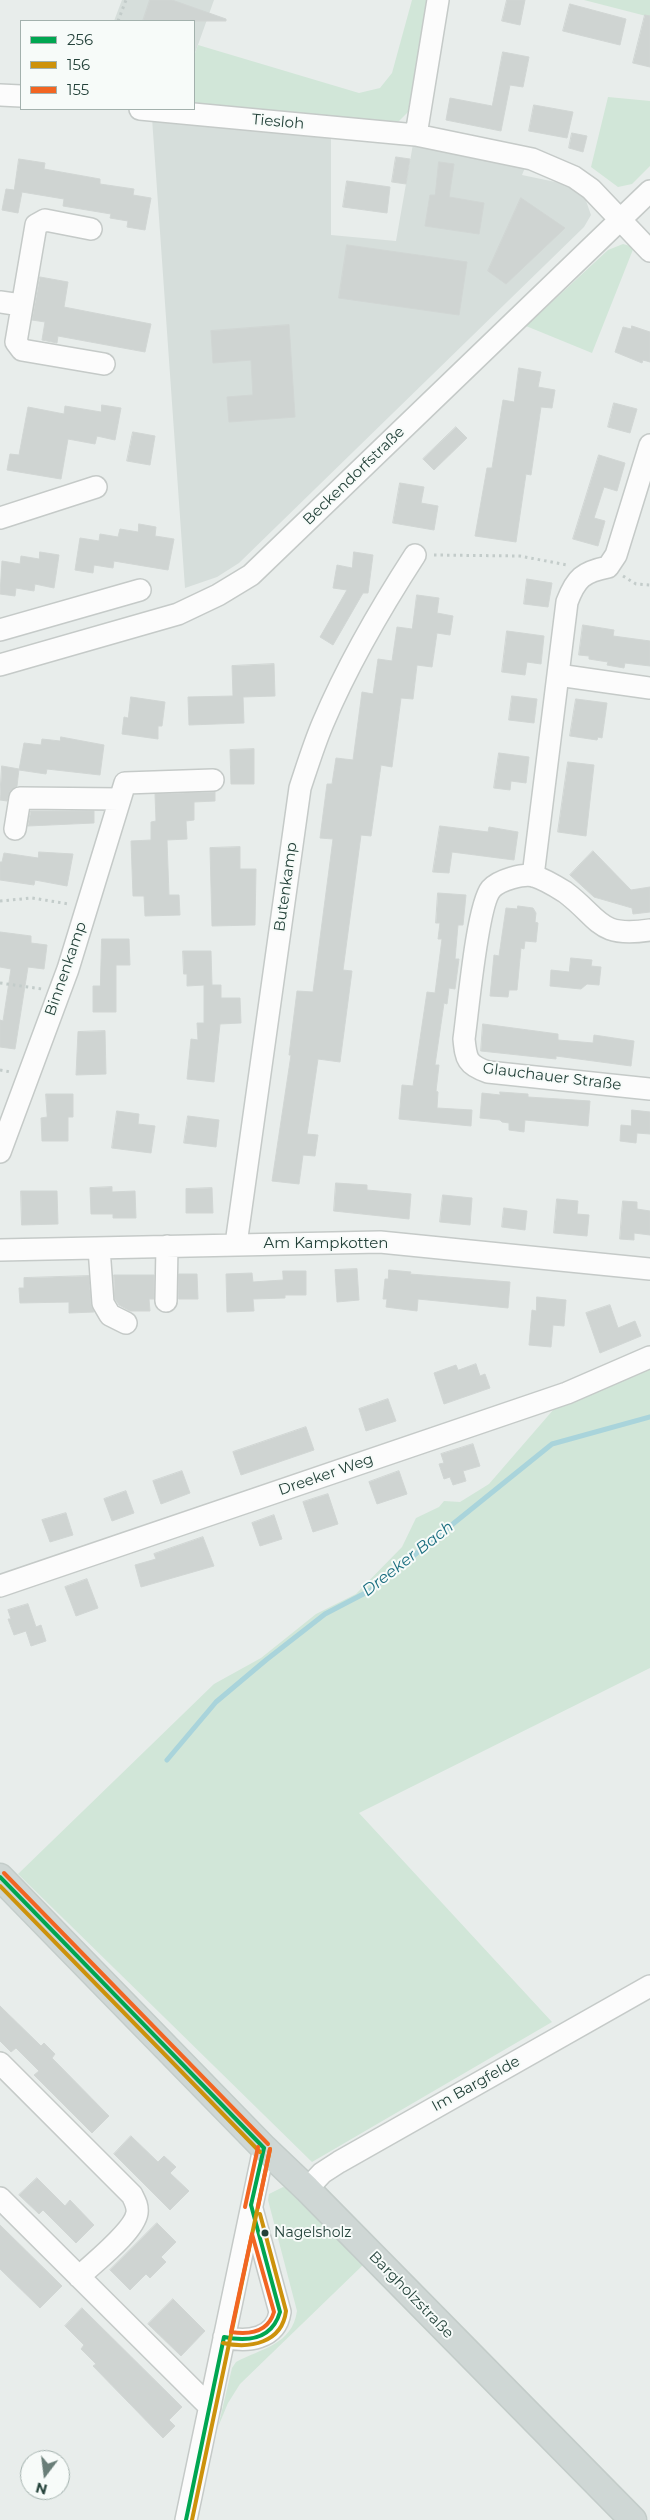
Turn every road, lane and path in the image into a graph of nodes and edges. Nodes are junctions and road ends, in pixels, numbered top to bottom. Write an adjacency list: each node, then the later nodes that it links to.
1 (126, 0): 3 (path)
2 (438, 0): 7 (street)
3 (118, 20)
4 (0, 95): 5 (street)
5 (20, 96)
6 (151, 110): 7 (street, Tiesloh)
7 (416, 135): 9 (street, Tiesloh)
8 (650, 191): 9 (street, Beckendorfstraße)
9 (621, 220): 11 (street); 23 (street, Beckendorfstraße)
10 (91, 229): 13 (street)
11 (650, 250)
12 (0, 302): 13 (street)
13 (21, 305): 14 (street)
14 (104, 364)
15 (650, 444): 19 (street)
16 (96, 487): 17 (street)
17 (0, 518)
18 (415, 555): 19 (path); 37 (street, Butenkamp)
19 (599, 569): 20 (path); 24 (street)
20 (650, 586)
21 (140, 590): 22 (street)
22 (0, 630)
23 (0, 666)
24 (558, 675): 25 (street); 29 (street)
25 (650, 688)
26 (213, 780): 27 (street)
27 (123, 791): 28 (street); 31 (street, Binnenkamp)
28 (16, 829)
29 (533, 876): 32 (street); 35 (street, Glauchauer Straße)
30 (0, 901): 31 (path)
31 (87, 907): 34 (street, Binnenkamp)
32 (650, 930)
33 (0, 983): 34 (path)
34 (59, 992): 36 (street, Binnenkamp)
35 (650, 1089)
36 (0, 1152)
37 (236, 1244): 38 (street, Am Kampkotten); 41 (street, Am Kampkotten)
38 (167, 1246): 39 (street, Am Kampkotten); 42 (street)
39 (99, 1248): 40 (street, Am Kampkotten); 43 (street)
40 (0, 1250)
41 (650, 1269)
42 (166, 1301)
43 (126, 1323)
44 (650, 1357): 45 (street, Dreeker Weg)
45 (0, 1586)
46 (0, 1877): 49 (main road, Bargholzstraße)
47 (650, 1986): 50 (street, Im Bargfelde)
48 (0, 2063): 53 (street)
49 (264, 2148): 50 (main road, Bargholzstraße); 52 (street)
50 (307, 2189): 57 (main road, Bargholzstraße)
51 (0, 2198): 53 (street)
52 (251, 2205): 54 (street); 54 (street)
53 (79, 2276): 55 (street)
54 (224, 2337): 55 (street)
55 (210, 2407): 56 (street)
56 (186, 2520)
57 (633, 2520)

